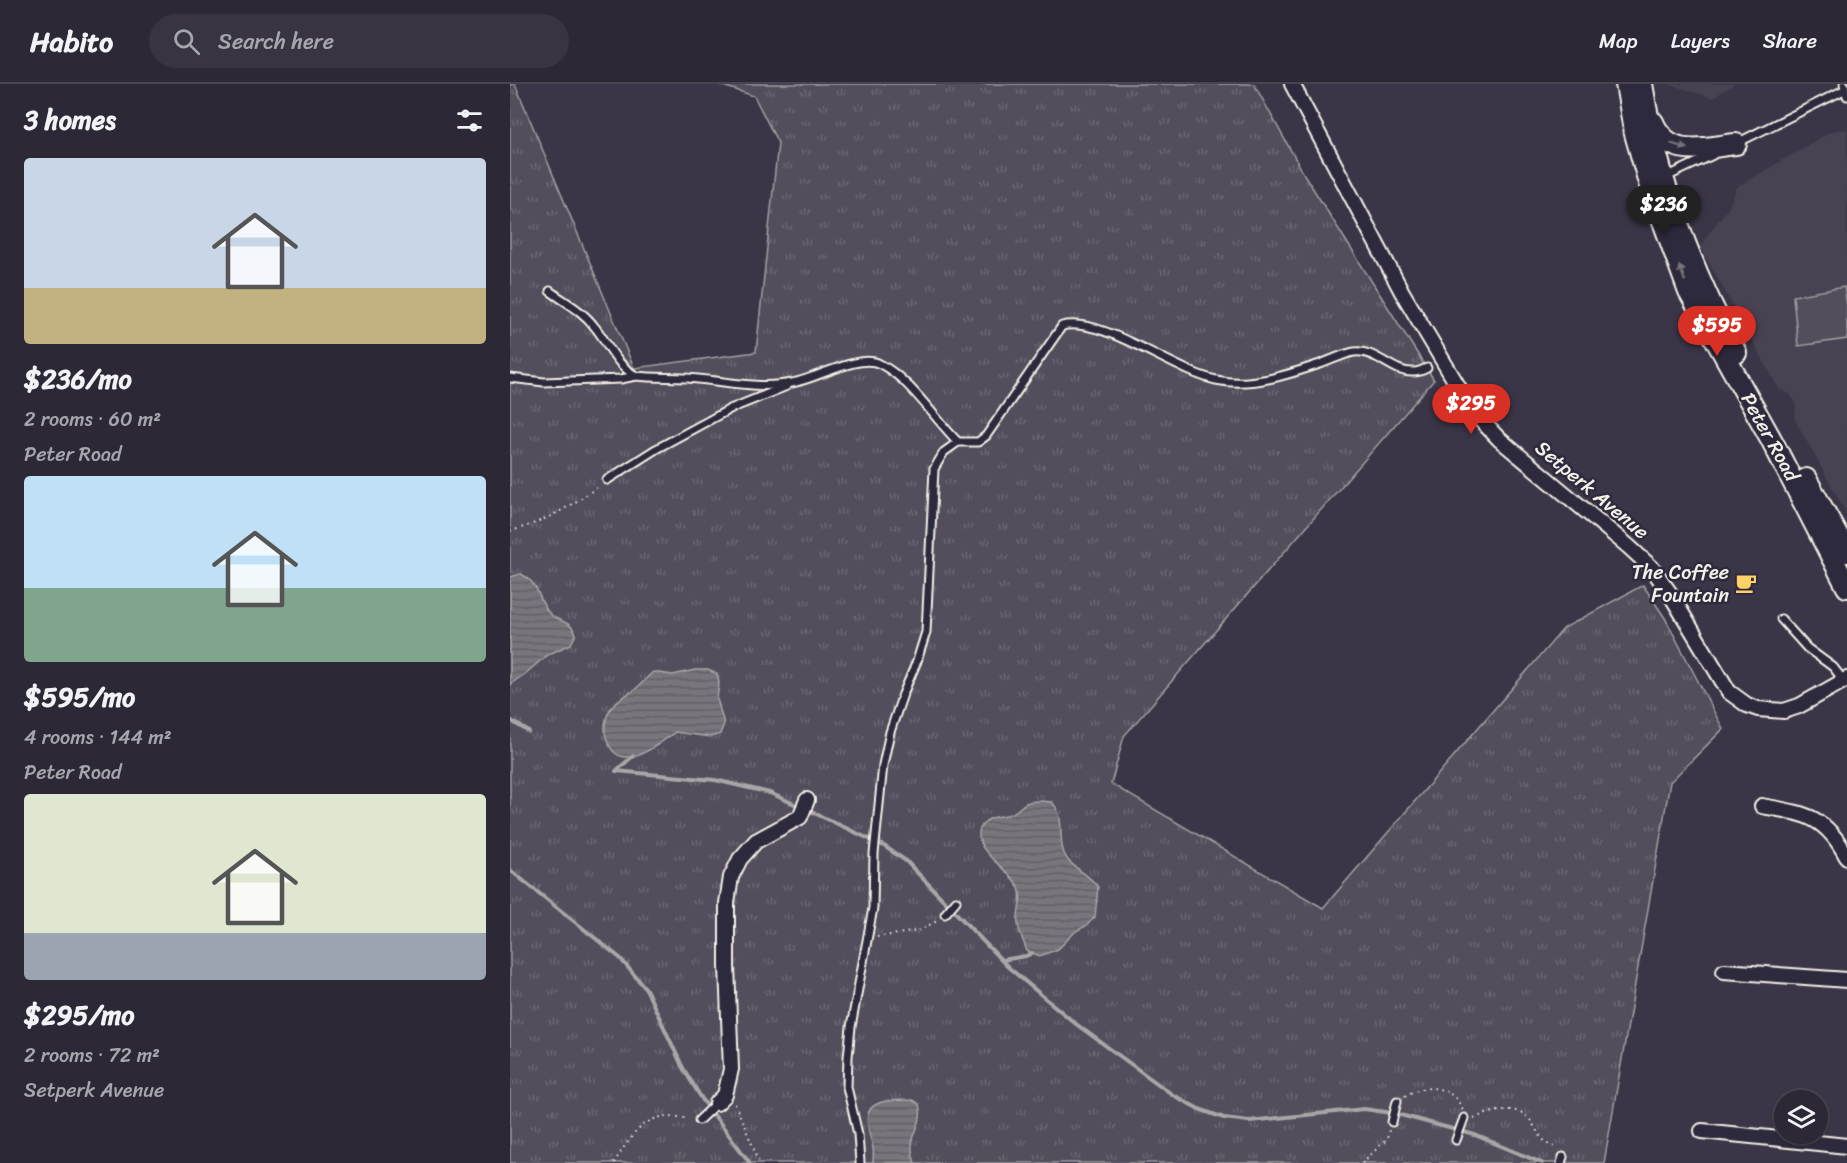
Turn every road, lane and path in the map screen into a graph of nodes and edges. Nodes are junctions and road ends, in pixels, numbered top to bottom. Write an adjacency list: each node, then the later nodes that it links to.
1 (1292, 84): 18 (street, Setperk Avenue)
2 (1626, 84): 6 (main road, Peter Road)
3 (1845, 90): 5 (lane)
4 (1643, 94): 5 (main road, one-way to 5); 6 (main road, Peter Road)
5 (1736, 144): 6 (lane)
6 (1656, 181): 15 (main road, Peter Road); 16 (main road, Peter Road, one-way to 6)
7 (550, 291): 9 (lane)
8 (1427, 369): 12 (lane)
9 (636, 376): 10 (lane); 11 (lane)
10 (510, 378)
11 (792, 384): 12 (lane); 13 (lane)
12 (958, 442): 24 (lane)
13 (607, 480): 14 (path)
14 (510, 531)
15 (1847, 552)
16 (1847, 587)
17 (1781, 619): 18 (lane)
18 (1845, 680)
19 (807, 800): 29 (street)
20 (1762, 807): 21 (street)
21 (1847, 857)
22 (956, 901): 23 (lane)
23 (942, 917): 24 (path)
24 (868, 939): 40 (lane)
25 (1724, 970): 26 (street)
26 (1847, 980)
27 (734, 1097): 39 (path)
28 (1397, 1102): 31 (path); 32 (lane)
29 (717, 1103): 30 (lane)
30 (701, 1118): 38 (path)
31 (1463, 1120): 35 (lane); 37 (path)
32 (1392, 1122)
33 (1702, 1131): 36 (street)
34 (1387, 1139): 41 (path)
35 (1456, 1140)
36 (1847, 1146)
37 (1562, 1160)
38 (614, 1163)
39 (760, 1163)
40 (860, 1163)
41 (1362, 1163)

